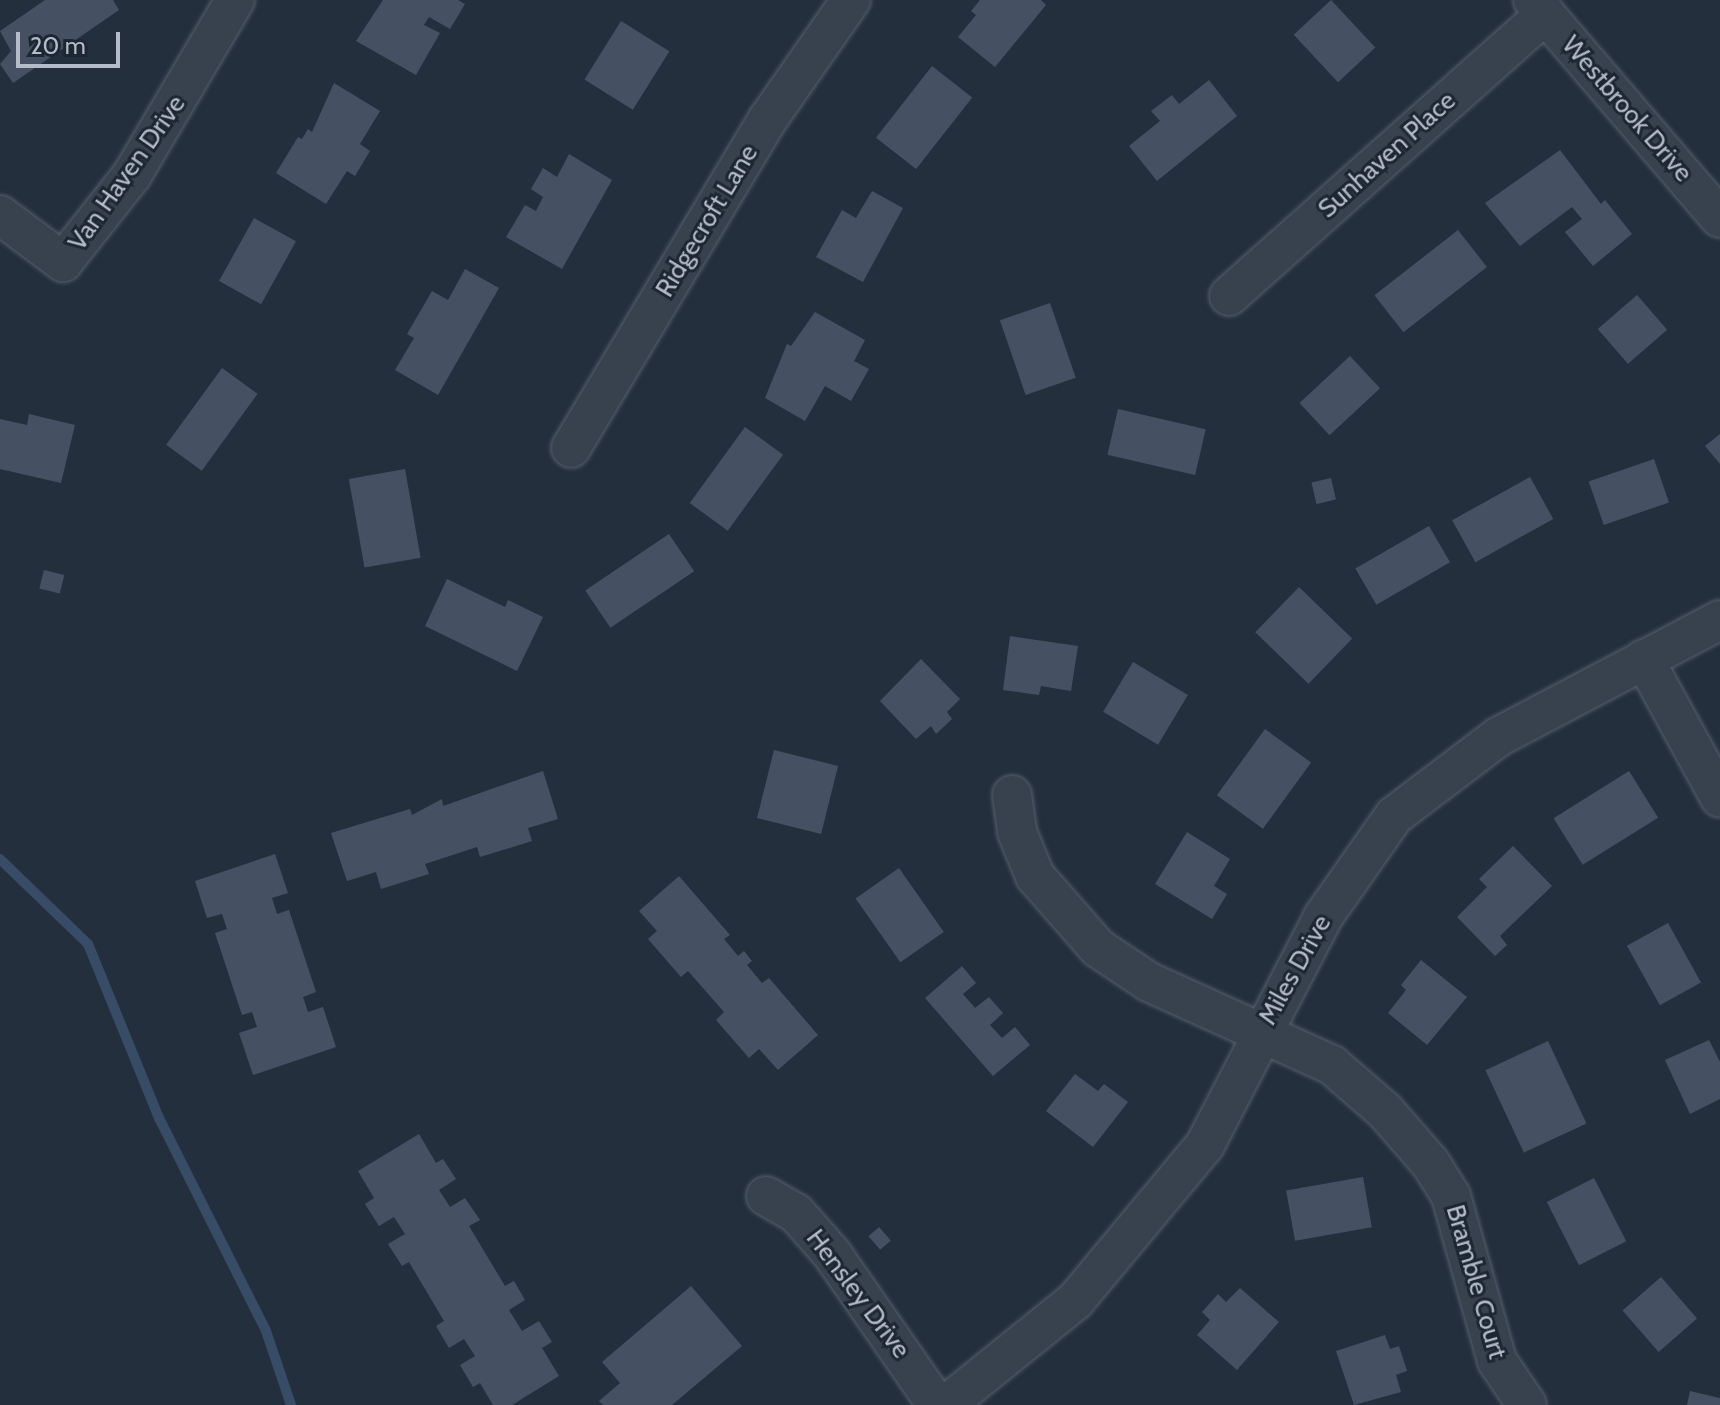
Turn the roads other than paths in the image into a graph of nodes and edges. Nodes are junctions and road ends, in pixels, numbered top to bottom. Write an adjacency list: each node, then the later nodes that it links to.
1 (235, 0): 4 (street, Van Haven Drive)
2 (851, 0): 7 (street, Ridgecroft Lane)
3 (1539, 7): 5 (street, Westbrook Drive); 6 (street, Sunhaven Place)
4 (0, 215)
5 (1720, 218)
6 (1229, 296)
7 (571, 448)
8 (1720, 620): 9 (street, Miles Drive)
9 (1644, 659): 11 (street); 12 (street, Miles Drive)
10 (1012, 795): 12 (street, Bramble Court)
11 (1720, 798)
12 (1258, 1036): 15 (street, Miles Drive); 16 (street, Bramble Court)
13 (766, 1196): 14 (street, Hensley Drive)
14 (937, 1405)
15 (946, 1405)
16 (1527, 1405)

